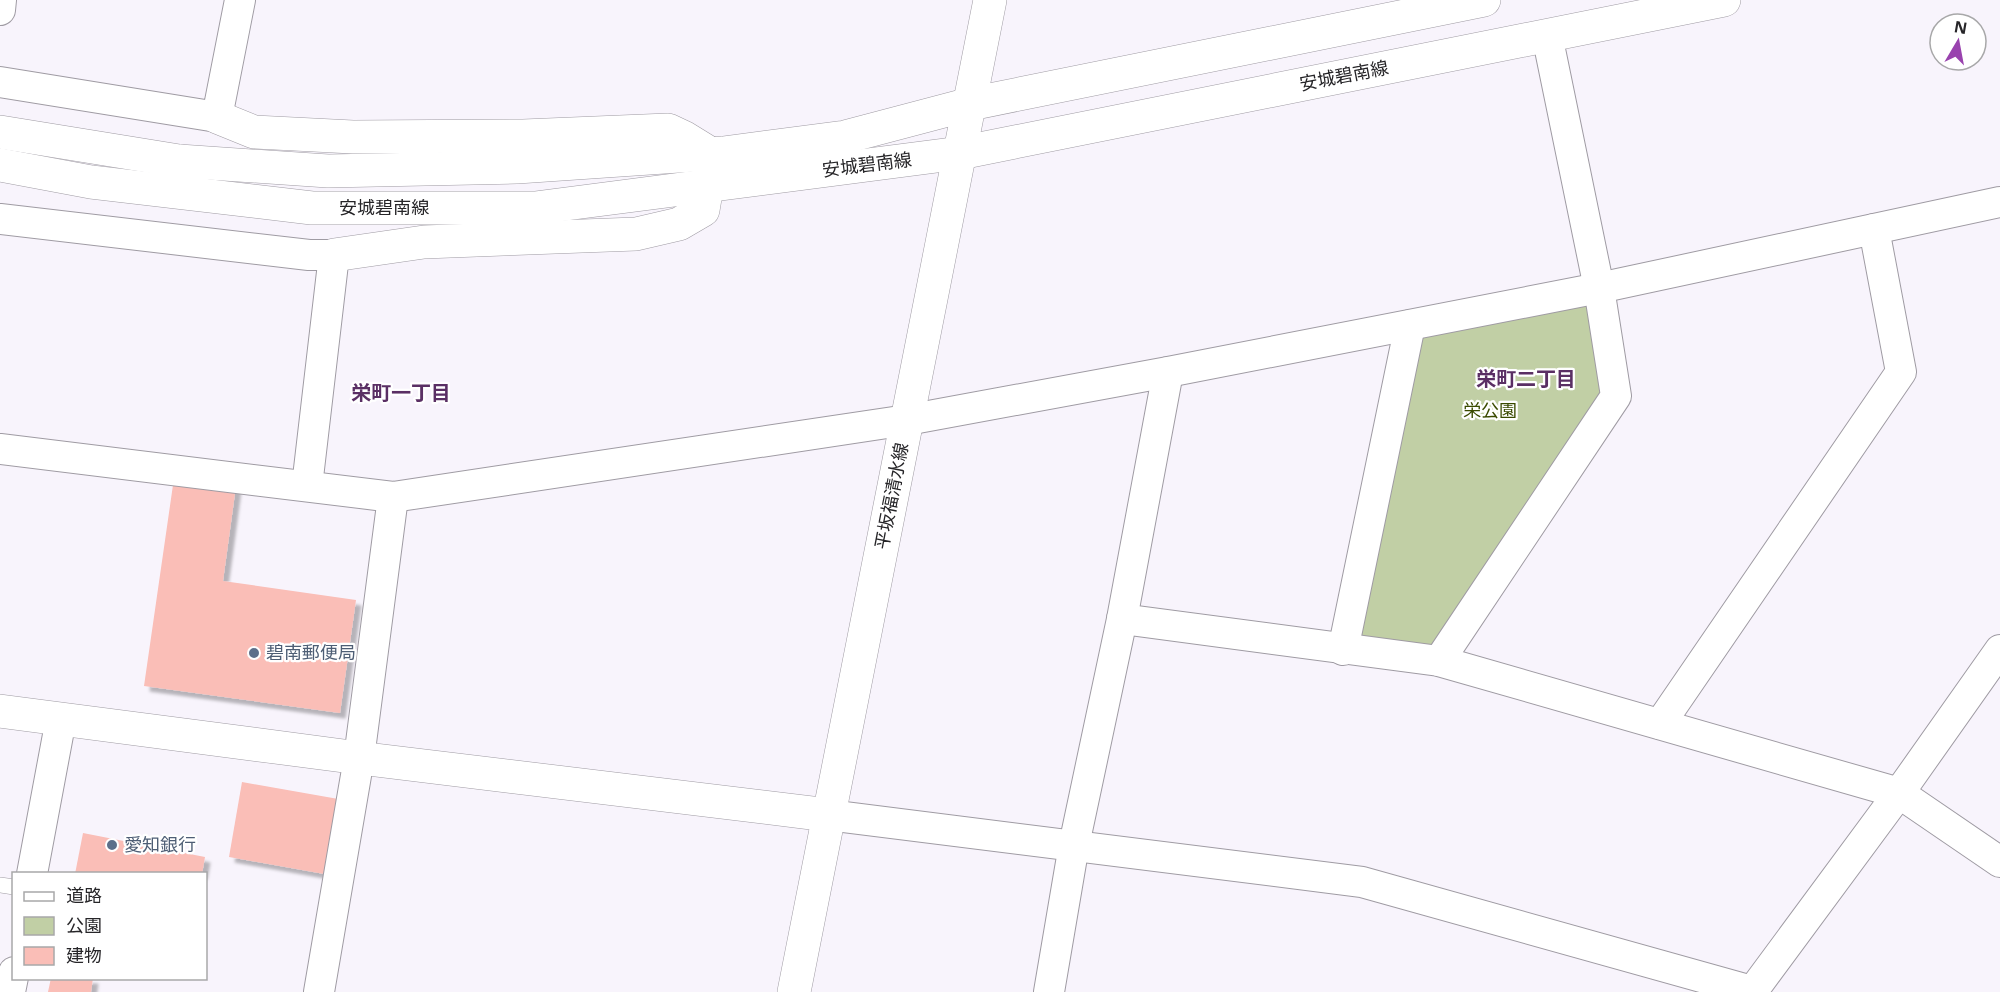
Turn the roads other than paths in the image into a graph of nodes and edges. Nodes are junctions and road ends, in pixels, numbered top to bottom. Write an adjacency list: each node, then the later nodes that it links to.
1 (2, 0): 6 (street)
2 (240, 0): 10 (street)
3 (990, 0): 9 (main road, 平坂福清水線)
4 (1484, 0): 9 (main road, 安城碧南線)
5 (1724, 0): 7 (main road, 安城碧南線)
6 (0, 10)
7 (1547, 35): 12 (main road, 安城碧南線); 20 (street)
8 (0, 82): 10 (street)
9 (970, 104): 12 (main road, 平坂福清水線); 13 (main road, 安城碧南線)
10 (217, 117): 13 (main road)
11 (0, 132): 13 (main road, 安城碧南線)
12 (960, 153): 15 (main road, 安城碧南線); 23 (main road, 平坂福清水線)
13 (711, 154)
14 (0, 165): 15 (main road, 安城碧南線)
15 (707, 186): 19 (main road)
16 (2000, 202): 18 (street)
17 (0, 219): 19 (street)
18 (1874, 229): 20 (street); 33 (street)
19 (334, 255): 25 (street)
20 (1599, 288): 21 (street); 30 (street)
21 (1410, 325): 22 (street); 28 (street)
22 (1168, 372): 23 (street); 27 (street)
23 (907, 420): 26 (street); 36 (main road, 平坂福清水線)
24 (0, 449): 25 (street)
25 (307, 486): 26 (street)
26 (393, 497): 34 (street)
27 (1122, 619): 28 (street); 37 (street)
28 (1343, 650): 30 (street)
29 (2000, 650): 35 (street)
30 (1439, 661): 33 (street)
31 (0, 711): 32 (main road)
32 (61, 718): 34 (main road); 39 (street)
33 (1660, 724): 35 (street)
34 (359, 758): 36 (main road); 40 (street)
35 (1899, 793): 38 (street); 43 (street)
36 (828, 815): 37 (street); 41 (main road, 平坂福清水線)
37 (1074, 845): 42 (street); 43 (street)
38 (2000, 862)
39 (32, 872)
40 (319, 992)
41 (794, 992)
42 (1049, 992)
43 (1753, 992)

